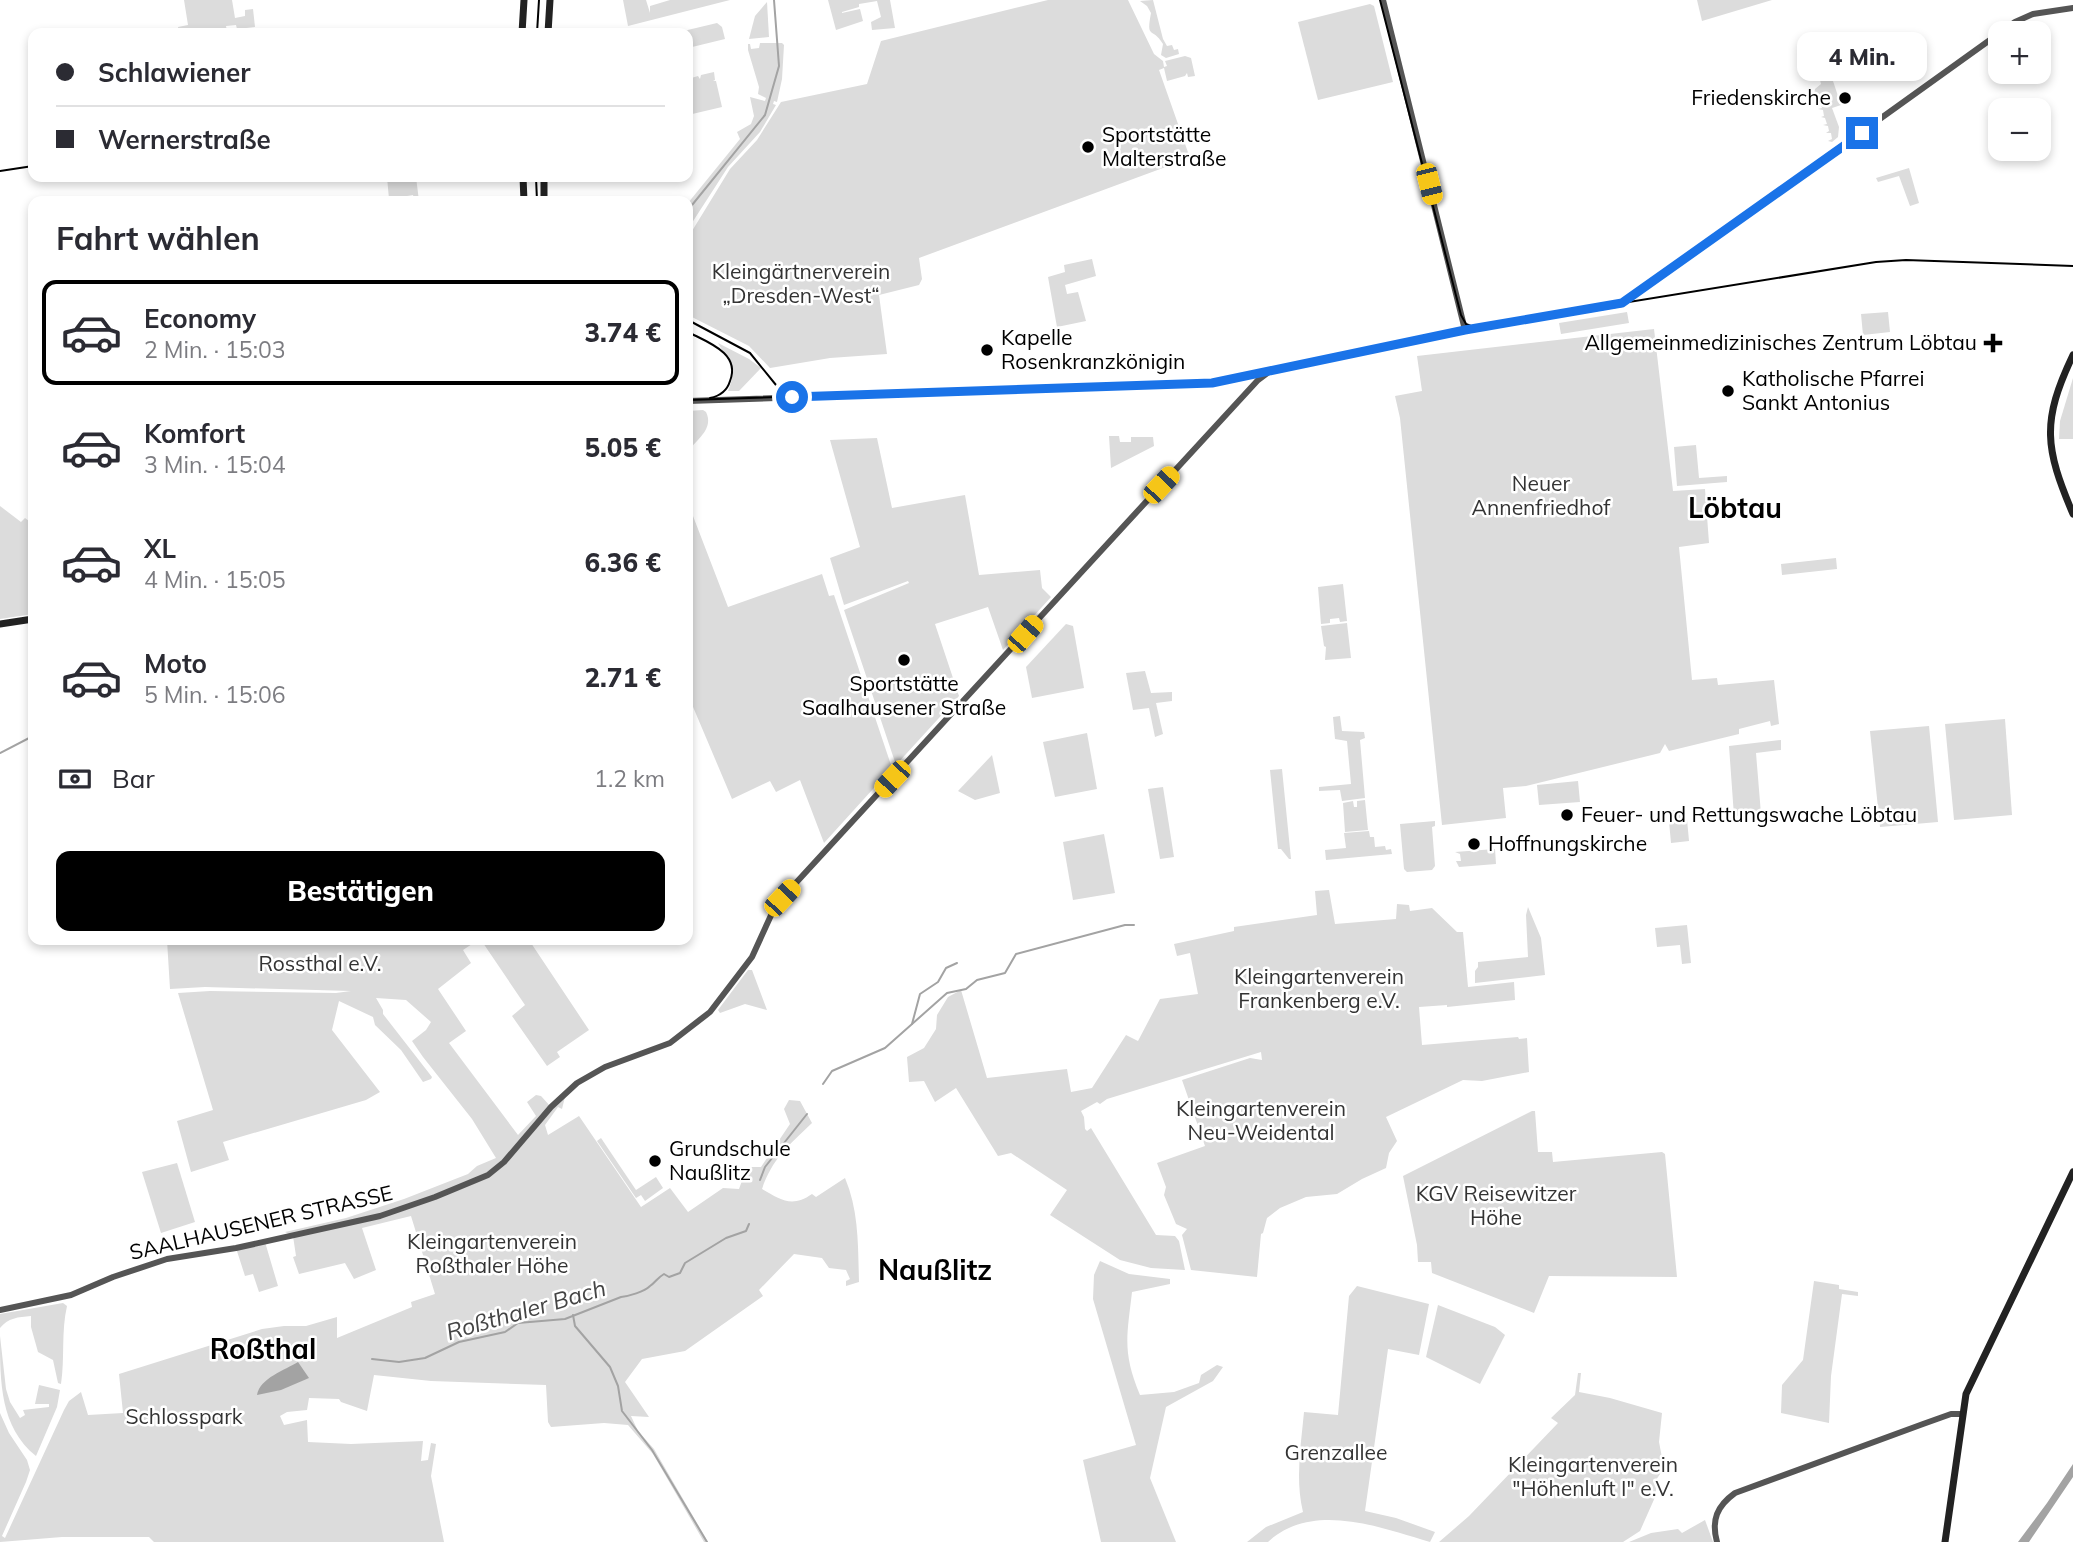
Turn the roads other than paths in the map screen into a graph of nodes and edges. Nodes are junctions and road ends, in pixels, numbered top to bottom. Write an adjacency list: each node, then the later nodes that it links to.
1 (524, 0): 5 (main road)
2 (550, 0): 6 (main road)
3 (1383, 0): 7 (street)
4 (2073, 8): 7 (street)
5 (522, 28)
6 (548, 28)
7 (1465, 330): 9 (street)
8 (2073, 355): 11 (main road)
9 (1270, 371): 10 (street); 16 (street, SAALHAUSENER STRASSE)
10 (693, 401)
11 (2073, 514)
12 (28, 620): 13 (main road)
13 (0, 624)
14 (2073, 1172): 15 (main road)
15 (2069, 1190): 17 (main road)
16 (0, 1310)
17 (1962, 1414): 18 (street); 19 (main road)
18 (1717, 1542)
19 (1945, 1542)

